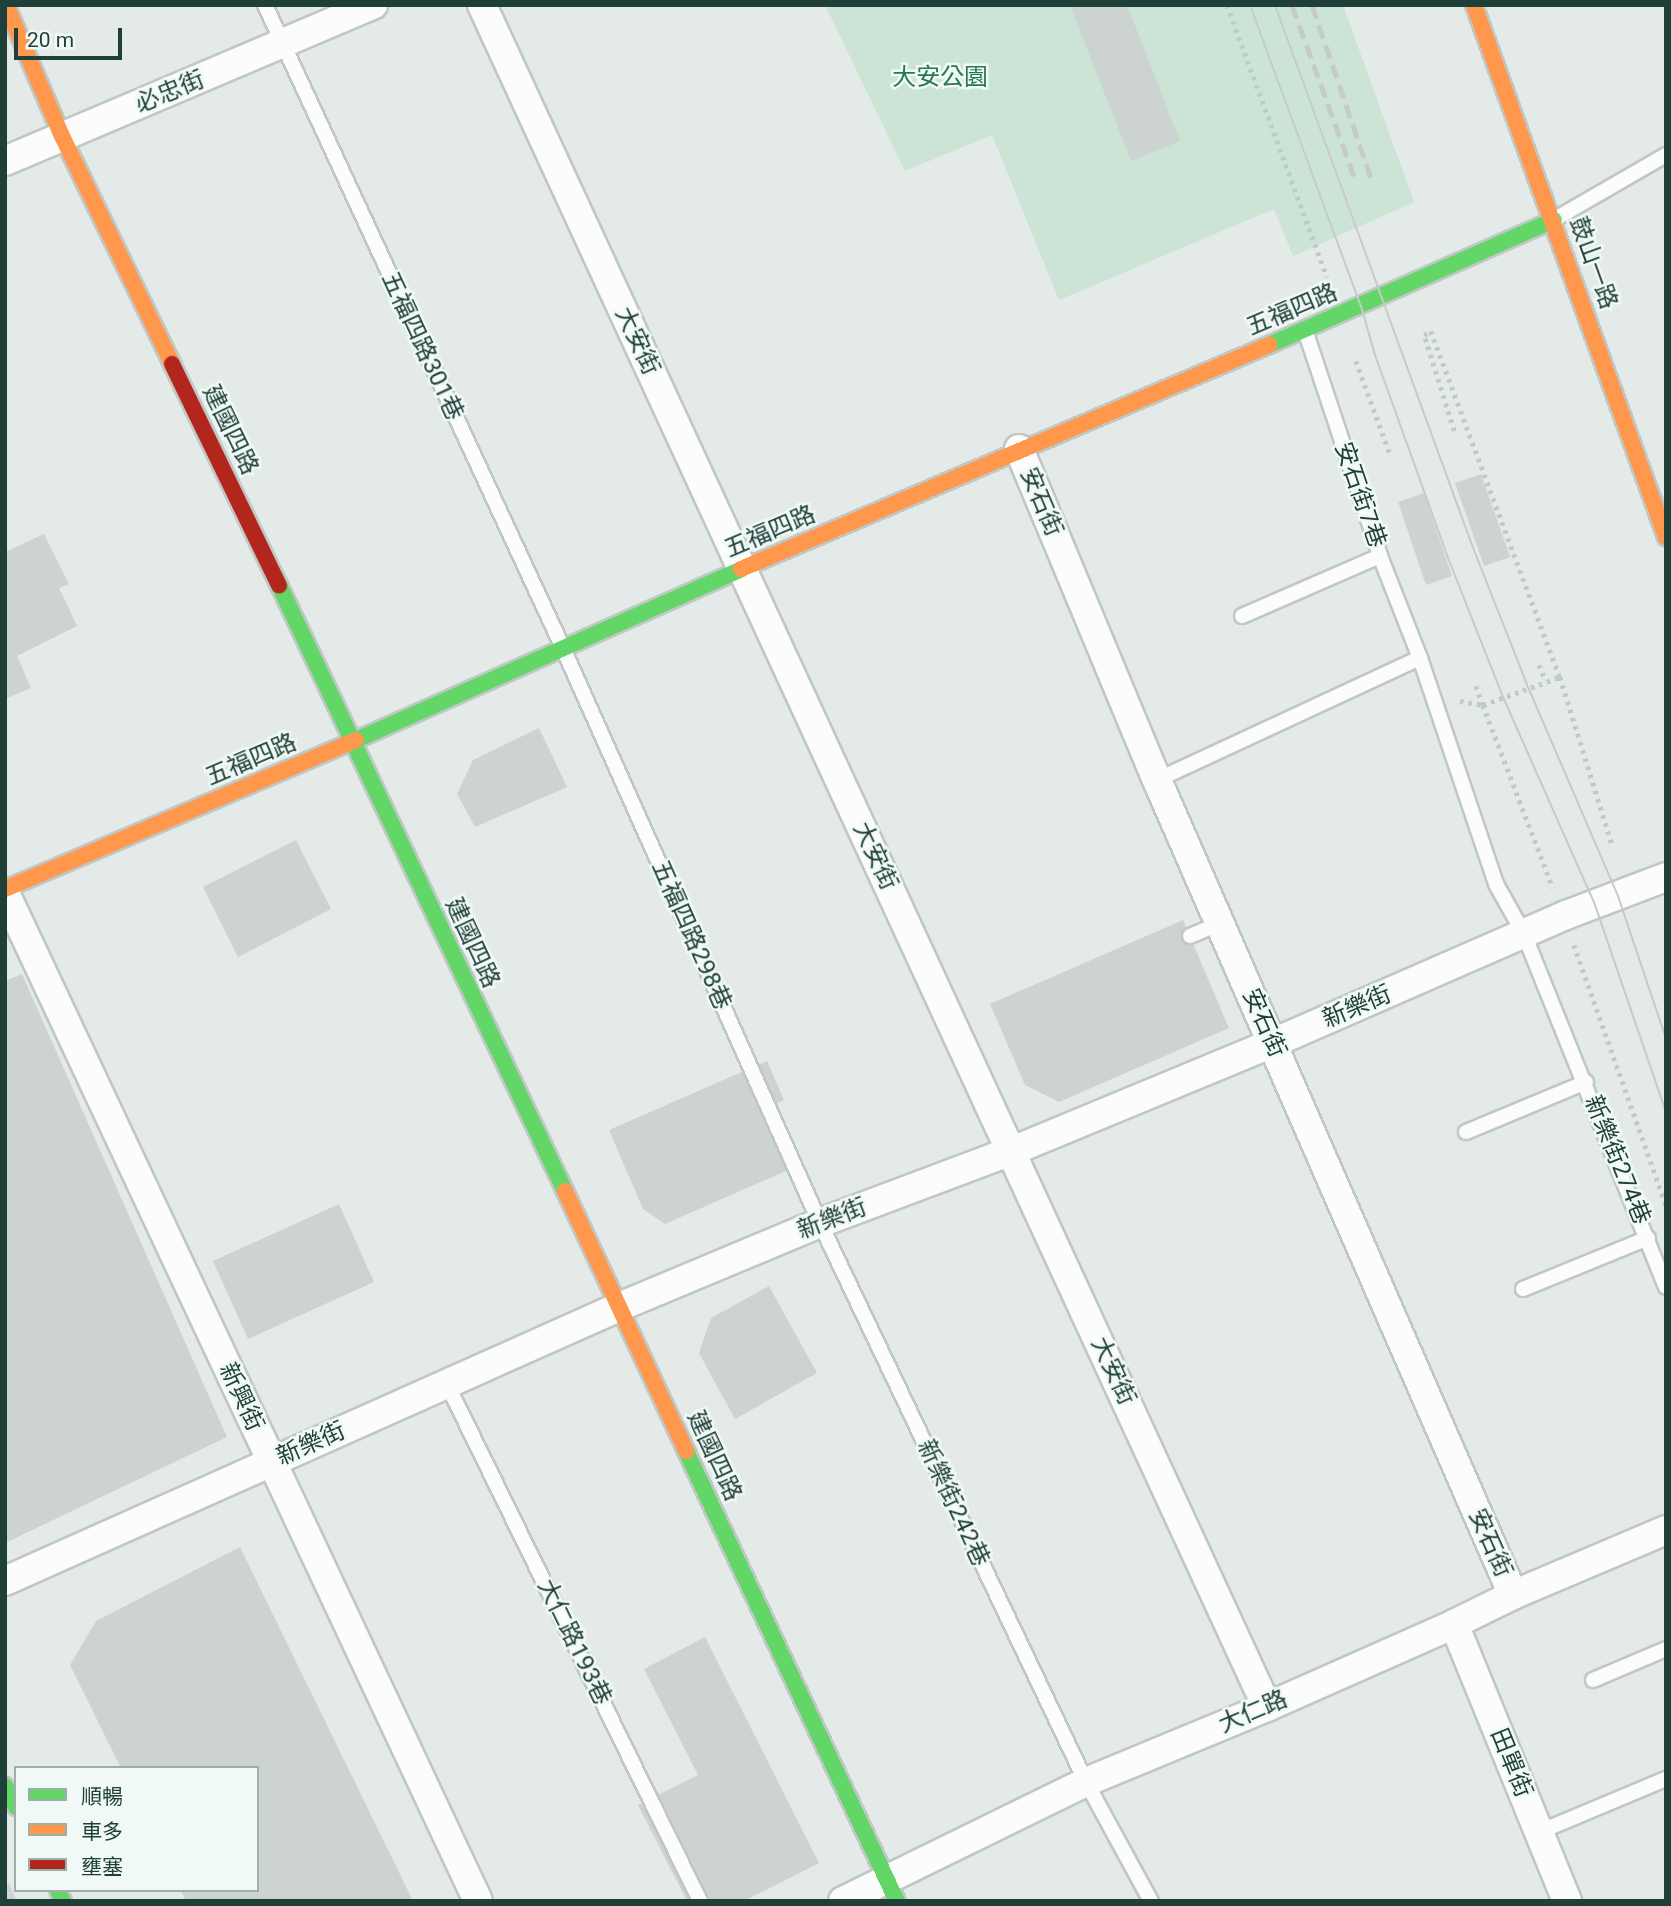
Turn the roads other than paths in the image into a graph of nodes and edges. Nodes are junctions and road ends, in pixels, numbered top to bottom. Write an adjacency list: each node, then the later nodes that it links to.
1 (6, 5): 7 (street, 建國四路)
2 (265, 5): 6 (lane, 五福四路301巷)
3 (373, 5): 6 (street, 必忠街)
4 (482, 5): 15 (street, 大安街)
5 (1474, 5): 10 (street, 鼓山一路)
6 (283, 46): 7 (street, 必忠街); 17 (lane, 五福四路301巷)
7 (62, 136): 9 (street, 必忠街); 19 (street, 建國四路)
8 (1666, 155): 10 (lane)
9 (5, 161)
10 (1554, 220): 11 (street, 五福四路); 13 (street, 鼓山一路)
11 (1305, 330): 12 (street, 五福四路); 14 (lane, 安石街7巷)
12 (1019, 449): 15 (street, 五福四路); 20 (street, 安石街)
13 (1666, 537)
14 (1380, 556): 16 (lane); 18 (lane, 安石街7巷)
15 (742, 568): 17 (street, 五福四路); 29 (street, 大安街)
16 (1242, 616)
17 (562, 646): 19 (street, 五福四路); 30 (lane, 五福四路298巷)
18 (1420, 658): 20 (lane); 24 (lane, 安石街7巷)
19 (354, 741): 22 (street, 五福四路); 34 (street, 建國四路)
20 (1157, 780): 23 (street, 安石街)
21 (1666, 877): 24 (street, 新樂街)
22 (5, 891): 36 (street, 新興街)
23 (1220, 923): 25 (lane); 26 (street, 安石街)
24 (1524, 934): 26 (street, 新樂街); 27 (lane, 新樂街274巷)
25 (1190, 936)
26 (1273, 1043): 29 (street, 新樂街); 39 (street, 安石街)
27 (1586, 1082): 28 (lane, 新樂街274巷); 31 (lane, 新樂街274巷)
28 (1466, 1132)
29 (1012, 1152): 30 (street, 新樂街); 43 (street, 大安街)
30 (820, 1223): 34 (street, 新樂街); 45 (lane, 新樂街242巷)
31 (1648, 1238): 32 (lane, 新樂街274巷); 33 (lane, 新樂街274巷)
32 (1666, 1287)
33 (1523, 1289)
34 (619, 1307): 35 (street, 新樂街); 49 (street, 建國四路)
35 (447, 1384): 36 (street, 新樂街); 51 (lane, 大仁路193巷)
36 (272, 1461): 38 (street, 新樂街); 50 (street, 新興街)
37 (1666, 1530): 39 (street, 大仁路)
38 (5, 1581)
39 (1513, 1595): 40 (street, 大仁路)
40 (1454, 1624): 43 (street, 大仁路); 48 (street, 田單街)
41 (1666, 1649): 42 (lane)
42 (1593, 1680)
43 (1267, 1707): 45 (street, 大仁路)
44 (1666, 1779): 48 (lane)
45 (1086, 1782): 49 (street, 大仁路); 53 (lane, 新樂街242巷)
46 (5, 1786): 47 (street)
47 (14, 1803)
48 (1539, 1832): 54 (street, 田單街)
49 (892, 1890): 52 (street, 大仁路)
50 (478, 1901)
51 (700, 1901)
52 (843, 1901)
53 (1151, 1901)
54 (1567, 1901)

